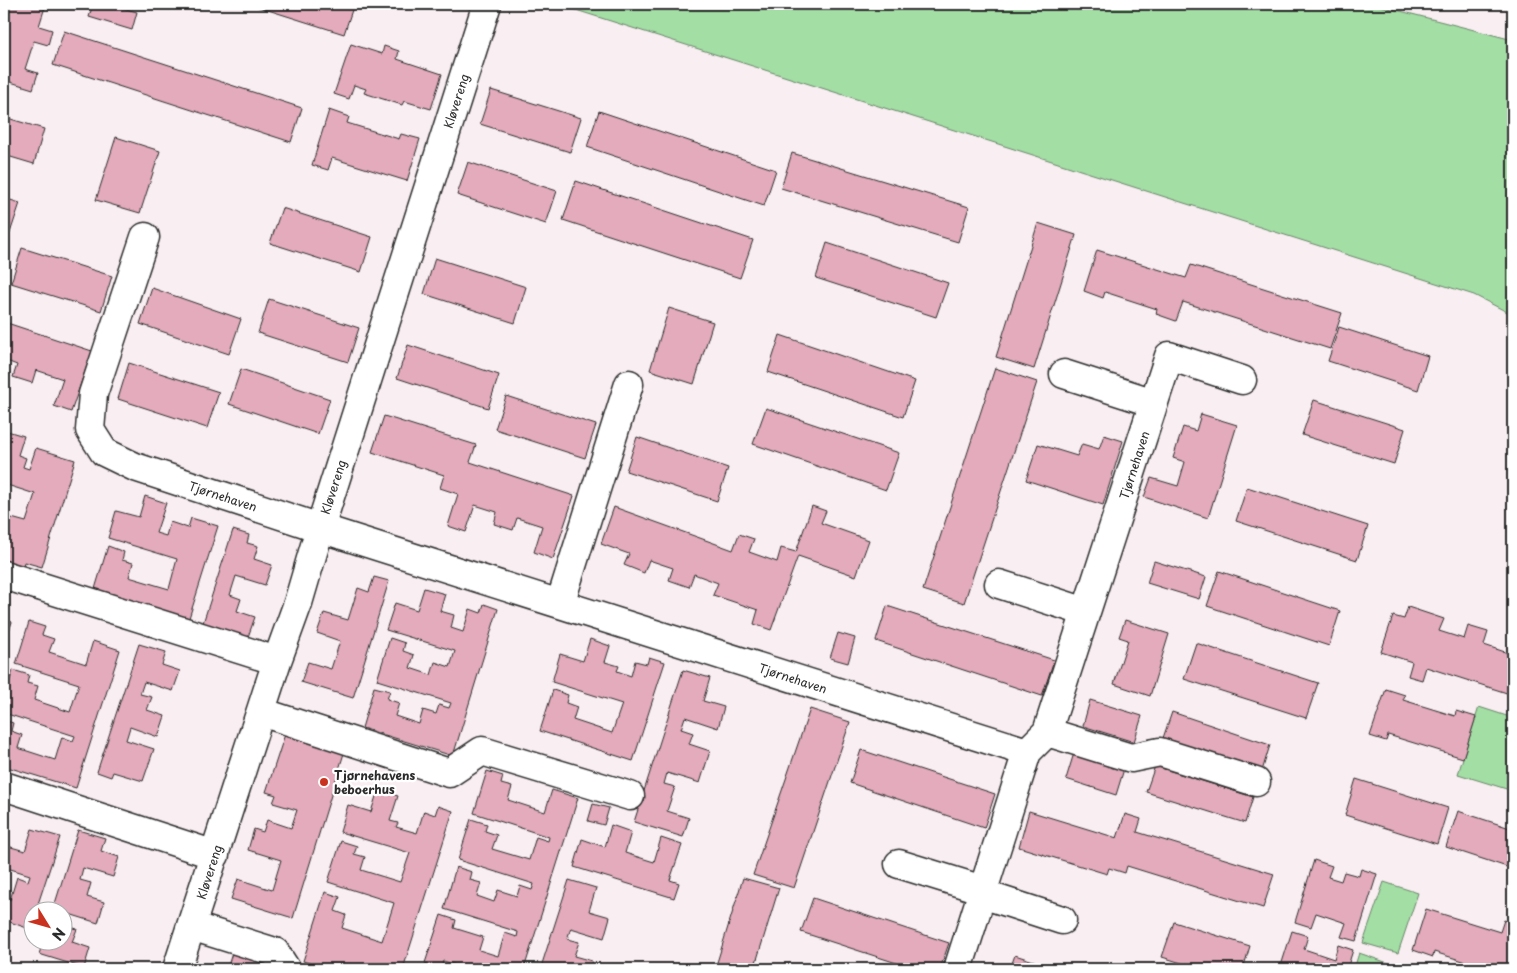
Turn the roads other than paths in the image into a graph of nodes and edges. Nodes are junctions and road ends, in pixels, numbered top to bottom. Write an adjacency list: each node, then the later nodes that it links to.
1 (487, 4): 7 (street, Kløvereng)
2 (145, 237): 7 (street, Tjørnehaven)
3 (1064, 374): 6 (street)
4 (1242, 380): 6 (street, Tjørnehaven)
5 (630, 384): 10 (street)
6 (1154, 403): 11 (street, Tjørnehaven)
7 (320, 528): 10 (street, Tjørnehaven); 12 (street, Kløvereng)
8 (4, 575): 12 (street)
9 (999, 584): 11 (street)
10 (560, 604): 15 (street, Tjørnehaven)
11 (1086, 612): 14 (street, Tjørnehaven)
12 (277, 661): 13 (street, Kløvereng)
13 (261, 712): 18 (street); 19 (street, Kløvereng)
14 (1047, 732): 15 (street, Tjørnehaven); 16 (street)
15 (1027, 752): 21 (street, Tjørnehaven)
16 (1256, 782)
17 (4, 786): 19 (street)
18 (630, 796)
19 (215, 855): 23 (street, Kløvereng)
20 (900, 864): 21 (street)
21 (982, 892): 22 (street); 26 (street, Tjørnehaven)
22 (1062, 920)
23 (191, 926): 24 (street, Kløvereng); 25 (street)
24 (177, 969)
25 (286, 969)
26 (958, 969)

